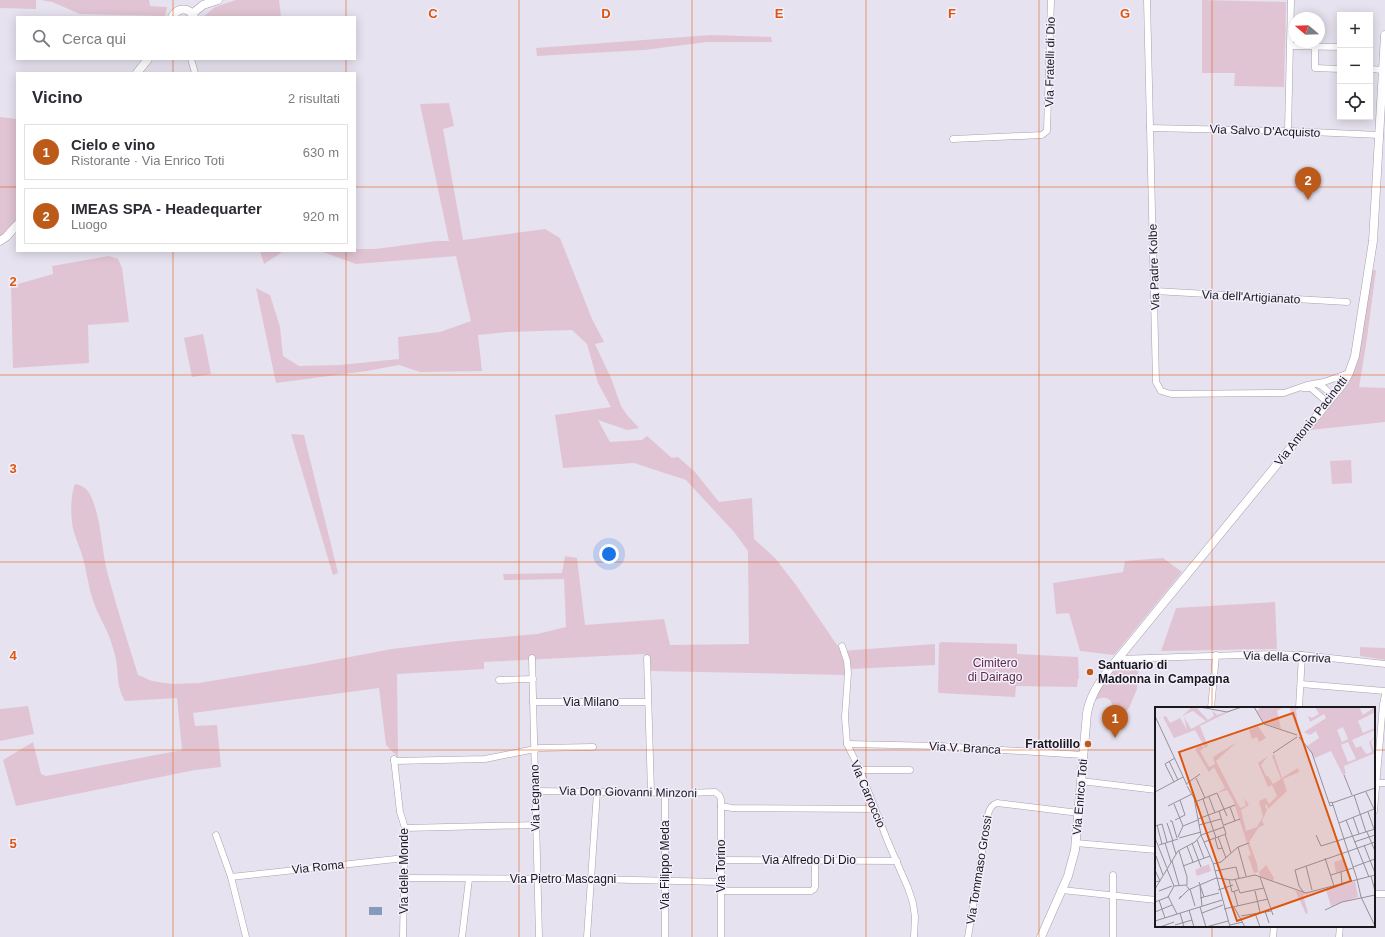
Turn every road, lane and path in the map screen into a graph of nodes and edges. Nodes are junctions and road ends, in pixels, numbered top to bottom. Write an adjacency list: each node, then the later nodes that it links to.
1 (218, 0): 7 (street)
2 (1051, 0): 23 (street, Via Fratelli di Dio)
3 (1147, 0): 20 (street, Via Padre Kolbe)
4 (1291, 0): 5 (street)
5 (1291, 12)
6 (173, 16): 7 (street)
7 (193, 16)
8 (1385, 35): 17 (street, Via Antonio Pacinotti)
9 (1325, 46): 10 (street)
10 (1337, 47)
11 (1290, 48): 21 (street)
12 (1315, 48): 15 (street)
13 (147, 60): 18 (street)
14 (191, 60): 19 (street)
15 (1337, 69)
16 (1373, 69): 17 (street)
17 (1383, 70): 22 (street, Via Antonio Pacinotti)
18 (138, 72)
19 (195, 72)
20 (1150, 128): 21 (street, Via Salvo D'Acquisto); 26 (street, Via Padre Kolbe)
21 (1288, 131): 22 (street, Via Salvo D'Acquisto)
22 (1380, 135): 28 (street, Via Antonio Pacinotti)
23 (953, 139)
24 (16, 226): 25 (street)
25 (0, 241)
26 (1155, 291): 27 (street, Via dell'Artigianato); 30 (street, Via Padre Kolbe)
27 (1347, 302)
28 (1349, 373): 29 (street, Via Padre Kolbe); 31 (street, Via Antonio Pacinotti)
29 (1314, 383): 30 (street, Via Padre Kolbe); 31 (street)
30 (1302, 388): 31 (street)
31 (1330, 399): 37 (street, Via Antonio Pacinotti)
32 (842, 646): 49 (street, Via Carroccio)
33 (1216, 655): 34 (street, Via della Corriva); 37 (street, Via della Corriva); 46 (street)
34 (1302, 655): 38 (street, Via della Corriva); 41 (street)
35 (532, 658): 39 (street, Via Legnano)
36 (647, 658): 44 (street)
37 (1118, 659): 52 (street, Via Enrico Toti)
38 (1385, 664)
39 (532, 679): 40 (street); 43 (street, Via Legnano)
40 (499, 680)
41 (1301, 684): 42 (street); 47 (street)
42 (1385, 693): 45 (street)
43 (533, 702): 44 (street, Via Milano); 51 (street, Via Legnano)
44 (648, 702): 61 (street)
45 (1384, 704): 48 (street)
46 (1212, 707)
47 (1299, 707)
48 (1377, 743): 56 (street)
49 (847, 744): 52 (street, Via V. Branca); 53 (street, Via Carroccio)
50 (593, 748): 51 (street)
51 (534, 750): 59 (street, Via Legnano); 69 (street, Via delle Monde)
52 (1083, 755): 55 (street, Via Enrico Toti)
53 (860, 770): 54 (street); 66 (street, Via Carroccio)
54 (910, 770)
55 (1081, 782): 58 (street); 67 (street, Via Enrico Toti)
56 (1376, 783): 57 (street); 64 (street)
57 (1385, 783)
58 (1155, 790)
59 (535, 791): 60 (street, Via Don Giovanni Minzoni); 68 (street, Via Legnano)
60 (597, 792): 61 (street, Via Don Giovanni Minzoni); 82 (street)
61 (651, 792): 62 (street, Via Don Giovanni Minzoni)
62 (665, 793): 63 (street, Via Don Giovanni Minzoni); 83 (street, Via Filippo Meda)
63 (720, 794): 65 (street, Via Torino)
64 (1375, 797)
65 (721, 806): 66 (street); 74 (street, Via Torino)
66 (875, 809): 76 (street, Via Carroccio)
67 (1079, 813): 71 (street, Via Enrico Toti); 99 (street, Via Tommaso Grossi)
68 (536, 825): 69 (street); 81 (street, Via Legnano)
69 (405, 828): 73 (street, Via delle Monde)
70 (216, 835): 78 (street)
71 (1076, 843): 72 (street); 85 (street, Via Enrico Toti)
72 (1155, 850)
73 (405, 858): 78 (street, Via Roma); 79 (street, Via delle Monde)
74 (721, 860): 75 (street, Via Alfredo Di Dio); 84 (street, Via Torino)
75 (815, 860): 76 (street, Via Alfredo Di Dio); 86 (street)
76 (897, 861): 98 (street, Via Carroccio)
77 (1113, 875): 87 (street)
78 (231, 877): 91 (street)
79 (405, 878): 80 (street, Via Pietro Mascagni); 92 (street, Via delle Monde)
80 (469, 879): 81 (street, Via Pietro Mascagni); 93 (street)
81 (538, 879): 82 (street, Via Pietro Mascagni); 94 (street, Via Legnano)
82 (590, 879): 83 (street, Via Pietro Mascagni); 95 (street)
83 (665, 881): 84 (street, Via Pietro Mascagni); 96 (street, Via Filippo Meda)
84 (721, 882): 86 (street, Via Torino)
85 (1062, 890): 87 (street); 100 (street, Via Enrico Toti)
86 (721, 891): 97 (street, Via Torino)
87 (1113, 896): 88 (street); 101 (street)
88 (1155, 900)
89 (1274, 927): 102 (street)
90 (1340, 927): 103 (street)
91 (246, 937)
92 (403, 937)
93 (462, 937)
94 (539, 937)
95 (587, 937)
96 (665, 937)
97 (721, 937)
98 (914, 937)
99 (968, 937)
100 (1041, 937)
101 (1113, 937)
102 (1273, 937)
103 (1339, 937)

